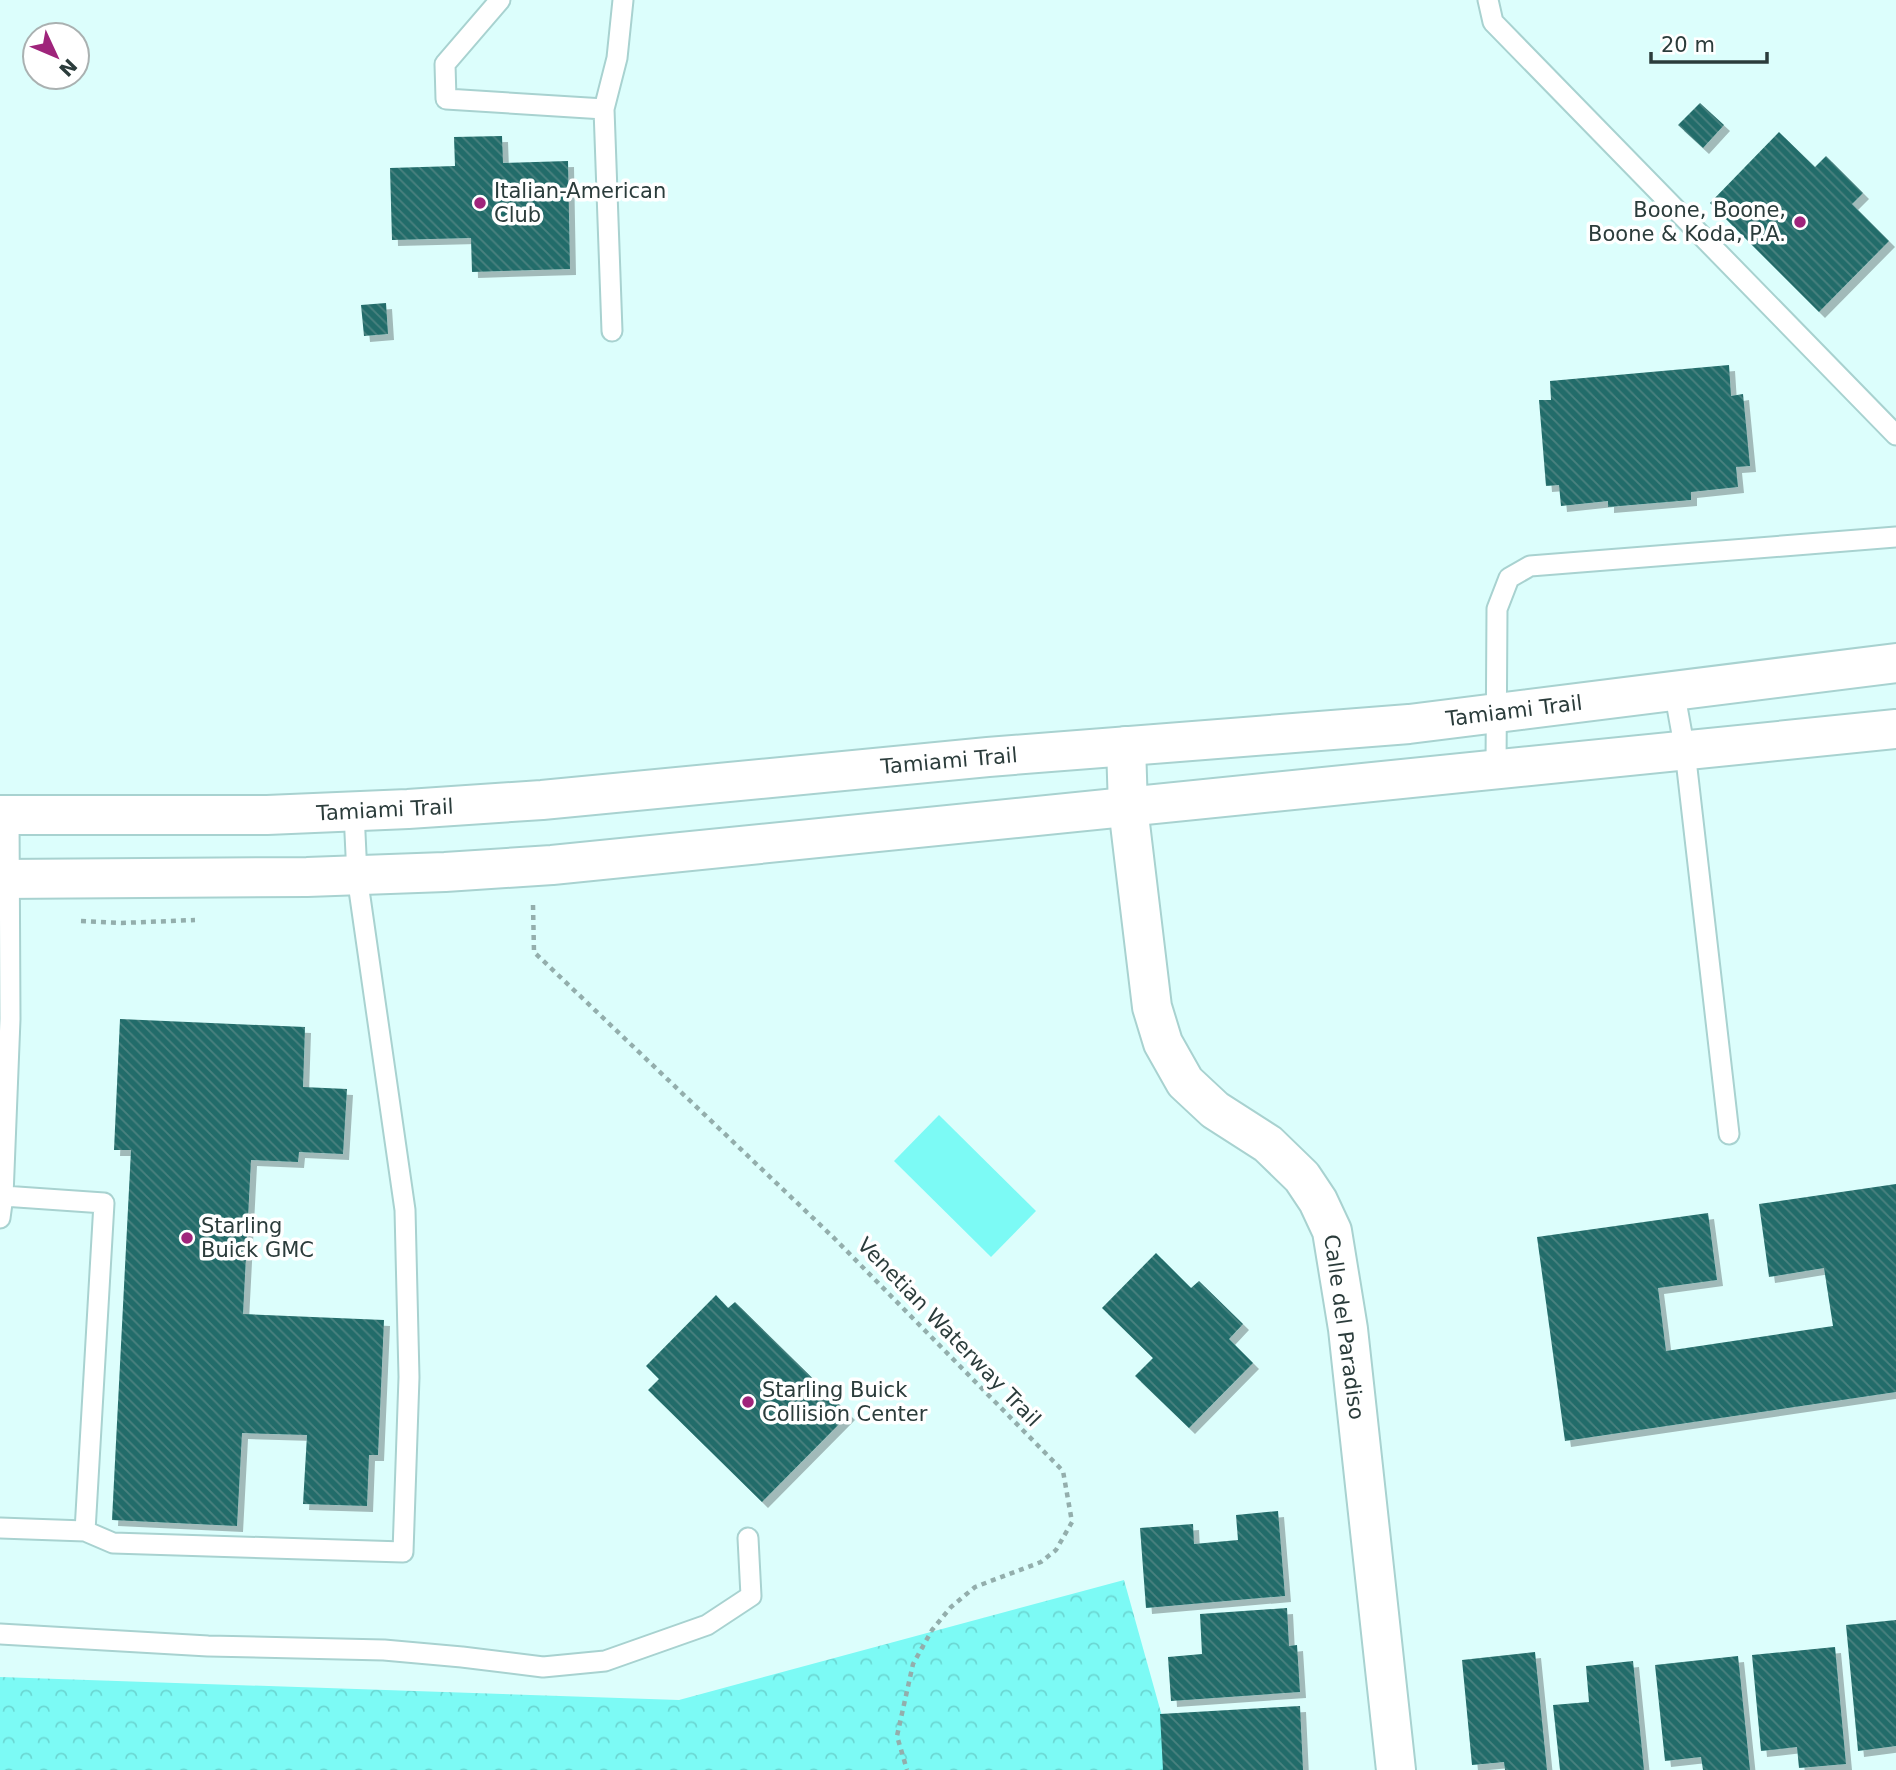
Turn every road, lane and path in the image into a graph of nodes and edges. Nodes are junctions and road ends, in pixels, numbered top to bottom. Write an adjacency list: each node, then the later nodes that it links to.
1 (500, 0): 4 (lane)
2 (623, 0): 4 (lane)
3 (1488, 0): 6 (lane)
4 (604, 108): 5 (lane)
5 (612, 331)
6 (1896, 435)
7 (1896, 537): 10 (lane)
8 (1896, 663): 9 (main road, Tamiami Trail)
9 (1674, 690): 10 (main road, Tamiami Trail); 13 (lane)
10 (1496, 713): 12 (main road, Tamiami Trail); 14 (lane)
11 (1896, 729): 13 (main road)
12 (1126, 746): 15 (main road, Calle del Paradiso); 16 (main road, Tamiami Trail)
13 (1685, 751): 14 (main road); 22 (lane)
14 (1496, 769): 15 (main road)
15 (1128, 807): 18 (main road); 30 (main road, Calle del Paradiso)
16 (354, 812): 17 (main road, Tamiami Trail); 18 (lane)
17 (4, 815): 19 (lane)
18 (357, 876): 19 (main road); 26 (lane)
19 (4, 879): 21 (lane)
20 (534, 952): 29 (path, Venetian Waterway Trail)
21 (5, 1063): 23 (lane)
22 (1729, 1133)
23 (3, 1196): 24 (lane); 26 (lane)
24 (0, 1218)
25 (0, 1528): 26 (lane)
26 (85, 1531)
27 (748, 1538): 28 (lane)
28 (0, 1633)
29 (907, 1770)
30 (1396, 1770)

